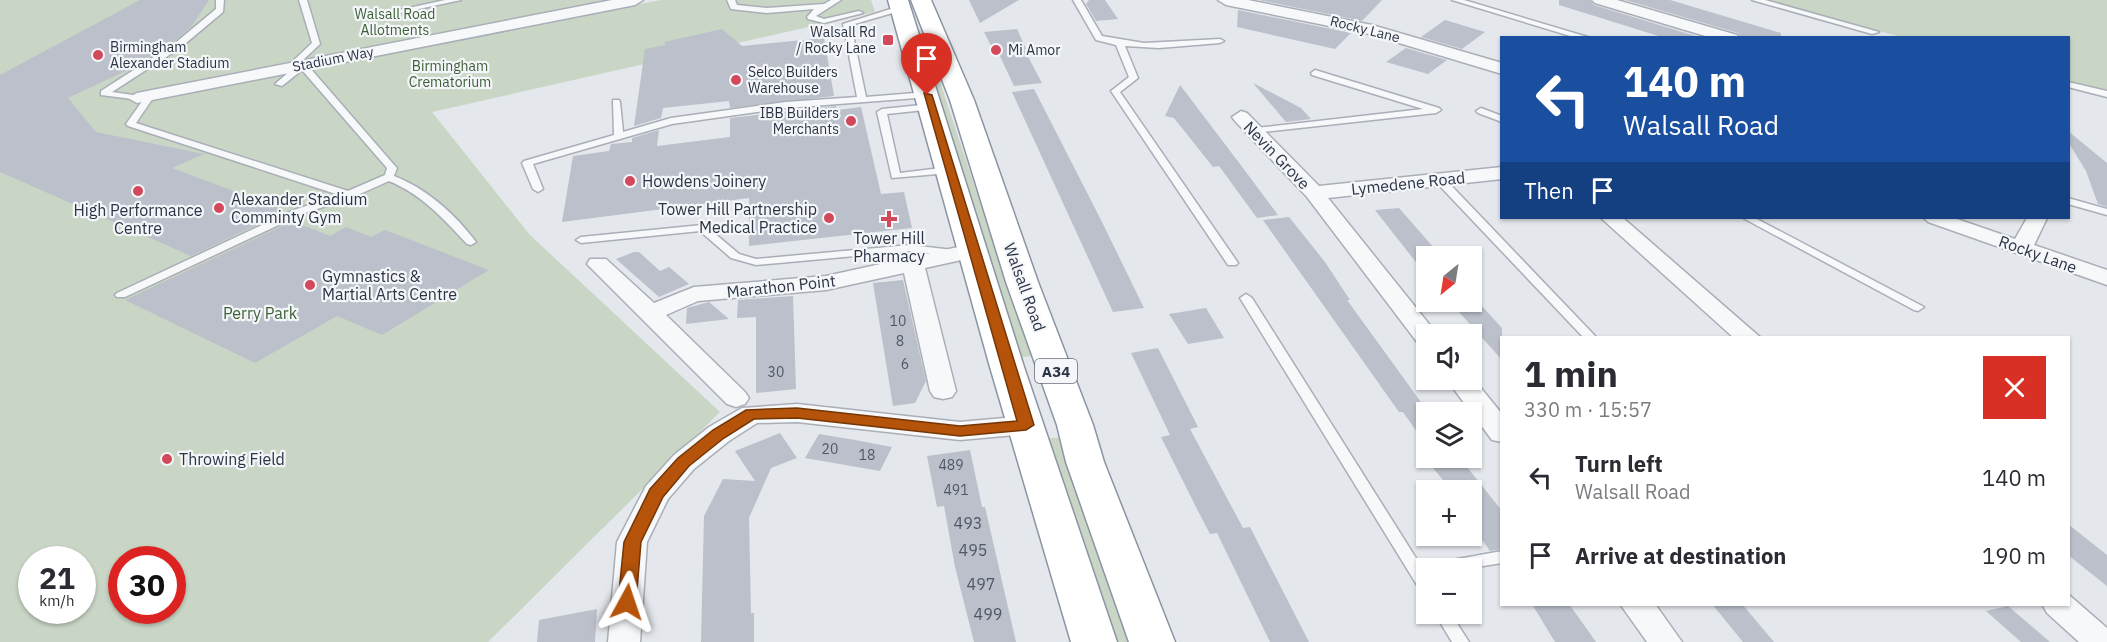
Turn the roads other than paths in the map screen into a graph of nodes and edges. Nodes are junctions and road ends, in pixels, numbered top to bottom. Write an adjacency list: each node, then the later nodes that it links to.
1 (220, 0): 26 (lane)
2 (303, 0): 20 (lane)
3 (457, 0): 14 (lane)
4 (635, 0): 20 (street, Stadium Way)
5 (731, 0): 13 (lane)
6 (837, 0): 13 (lane)
7 (1077, 0): 19 (lane)
8 (1226, 0): 21 (street, Rocky Lane)
9 (1456, 0): 16 (lane)
10 (1600, 0): 17 (street)
11 (1756, 0): 15 (lane)
12 (905, 3): 13 (lane); 27 (lane); 28 (highway, A34); 78 (highway, Walsall Road / A34)
13 (827, 6)
14 (381, 15)
15 (1875, 32)
16 (1580, 36)
17 (1724, 36)
18 (1221, 41): 19 (lane)
19 (1120, 44): 54 (lane)
20 (302, 65): 23 (lane); 26 (street, Stadium Way); 37 (lane)
21 (1500, 68)
22 (1315, 73): 33 (lane)
23 (279, 84)
24 (2070, 85): 25 (lane)
25 (2107, 94)
26 (144, 97): 41 (lane)
27 (861, 100): 28 (lane); 34 (lane)
28 (929, 101): 35 (highway, A34); 35 (lane)
29 (616, 102): 34 (lane)
30 (1481, 111): 32 (lane)
31 (1240, 117): 33 (street, Nevin Grove)
32 (1500, 118)
33 (1256, 131): 40 (street, Nevin Grove)
34 (619, 135): 39 (lane)
35 (949, 170): 53 (highway, A34)
36 (1500, 173): 38 (street, Lymedene Road)
37 (389, 177): 41 (lane); 51 (lane)
38 (1440, 180): 40 (street, Lymedene Road); 63 (lane)
39 (538, 189)
40 (1314, 193): 62 (street, Nevin Grove)
41 (349, 195): 43 (lane)
42 (2070, 202): 45 (lane)
43 (321, 204): 44 (lane); 58 (lane)
44 (333, 212)
45 (2107, 212)
46 (1612, 219): 64 (street)
47 (1750, 219): 60 (lane)
48 (1938, 219): 52 (street, Rocky Lane)
49 (2036, 219): 52 (street)
50 (581, 240): 53 (lane)
51 (471, 242)
52 (2022, 247): 57 (street, Rocky Lane)
53 (966, 254): 56 (street, Marathon Point); 68 (highway, A34)
54 (1232, 263)
55 (598, 264): 61 (street)
56 (913, 266): 61 (street, Marathon Point); 66 (street)
57 (2107, 278)
58 (120, 295)
59 (1246, 298): 72 (lane)
60 (1918, 307)
61 (651, 313): 67 (street)
62 (1416, 324)
63 (1589, 336)
64 (1747, 336)
65 (1468, 390): 69 (street)
66 (943, 391)
67 (736, 398)
68 (1026, 425): 76 (street); 77 (highway, A34)
69 (1500, 430)
70 (1500, 557): 71 (lane)
71 (1482, 561)
72 (1416, 564)
73 (1638, 606): 80 (street)
74 (2060, 606): 81 (street)
75 (1449, 624): 79 (lane)
76 (624, 642)
77 (1094, 642)
78 (1152, 642)
79 (1461, 642)
80 (1666, 642)
81 (2101, 642)

